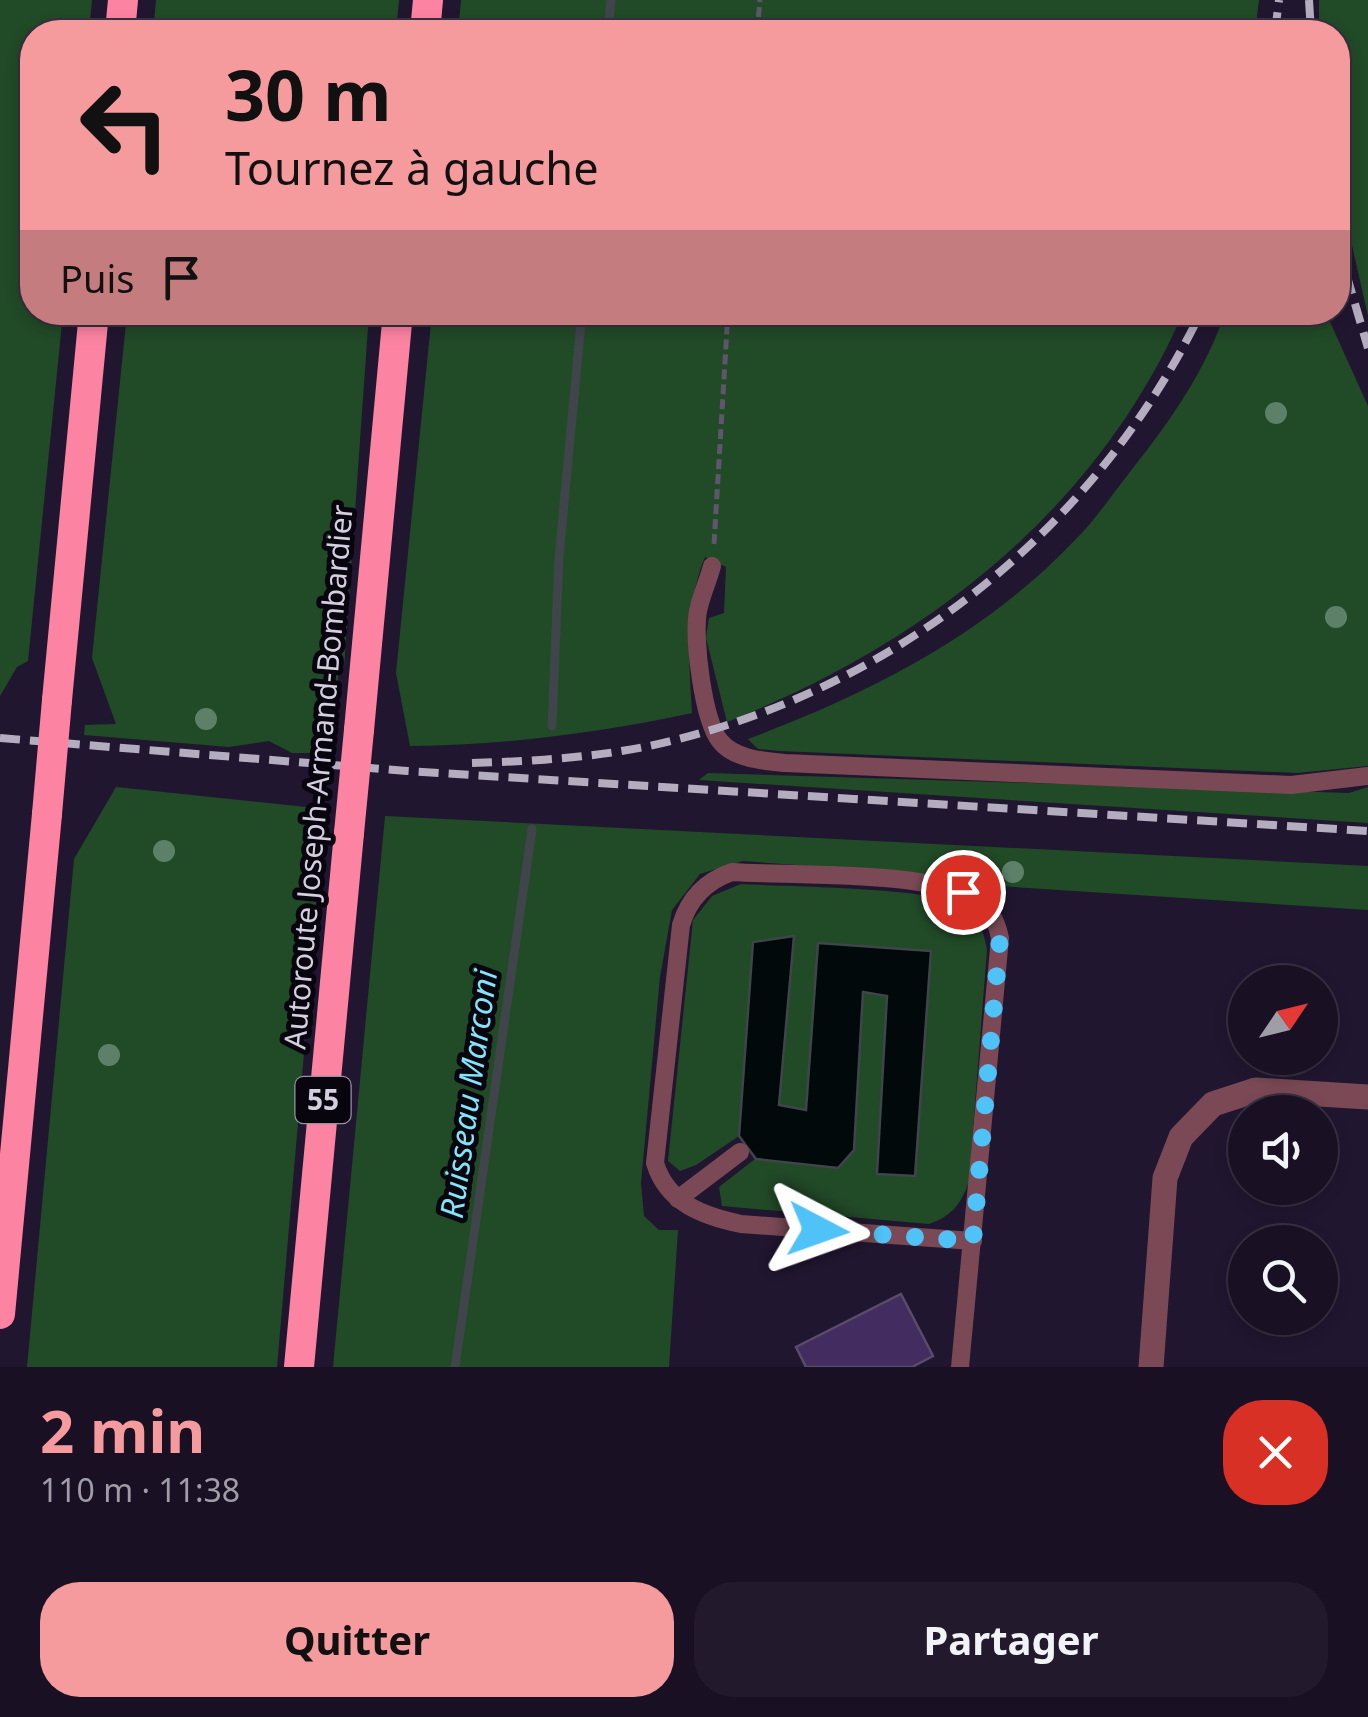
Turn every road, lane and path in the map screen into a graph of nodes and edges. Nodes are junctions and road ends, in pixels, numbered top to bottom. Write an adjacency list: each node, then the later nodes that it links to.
1 (93, 325): 10 (highway, bridge)
2 (397, 325): 11 (highway, Autoroute Joseph-Armand-Bombardier / 55, bridge)
3 (727, 325): 4 (path)
4 (712, 566): 5 (lane)
5 (1368, 776)
6 (1368, 1097): 13 (street)
7 (740, 1152): 8 (lane)
8 (678, 1198): 9 (lane); 9 (lane)
9 (973, 1241): 12 (lane)
10 (0, 1314)
11 (298, 1367)
12 (960, 1367)
13 (1151, 1367)

